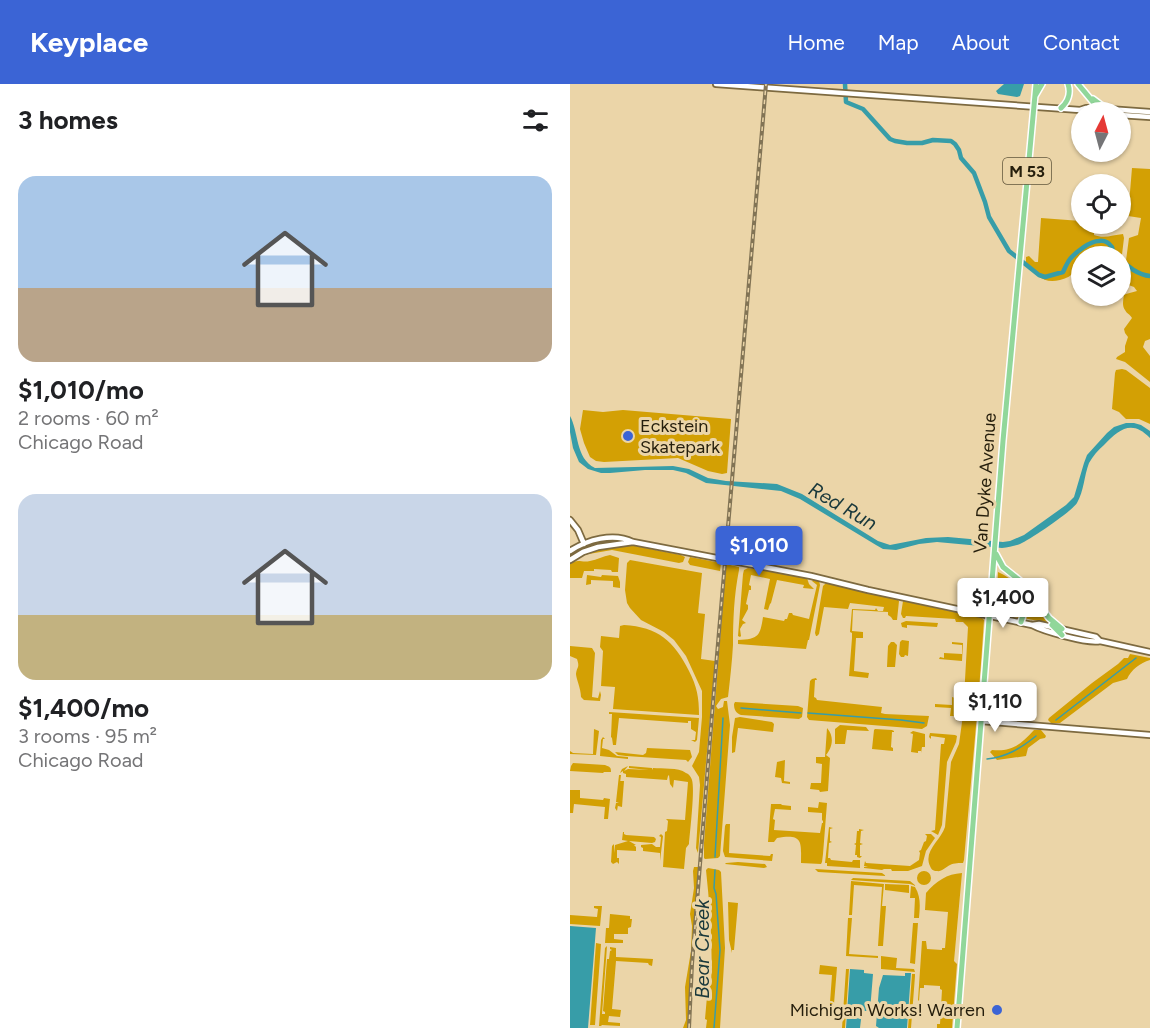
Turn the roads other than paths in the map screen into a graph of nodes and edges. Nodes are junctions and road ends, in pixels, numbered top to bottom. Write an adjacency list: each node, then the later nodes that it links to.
1 (716, 84): 9 (main road)
2 (1036, 84): 6 (main road, Van Dyke Avenue / M 53)
3 (1042, 84): 6 (main road)
4 (1068, 84): 10 (main road)
5 (1080, 84): 7 (main road); 8 (main road)
6 (1034, 97): 9 (main road, Van Dyke Avenue / M 53)
7 (1094, 102)
8 (1096, 102)
9 (1033, 106): 10 (main road); 21 (main road, Van Dyke Avenue / M 53)
10 (1061, 108): 11 (main road)
11 (1071, 109)
12 (1131, 112): 13 (main road)
13 (1150, 112)
14 (1131, 116): 15 (main road)
15 (1150, 117)
16 (570, 520): 18 (main road)
17 (633, 542): 18 (main road); 19 (main road); 26 (main road)
18 (584, 544): 19 (main road); 20 (main road)
19 (593, 548): 22 (main road)
20 (570, 553): 22 (main road)
21 (995, 553): 24 (main road, Van Dyke Avenue / M 53); 30 (main road)
22 (577, 556): 23 (main road)
23 (570, 560)
24 (993, 569): 25 (main road, Van Dyke Avenue / M 53); 29 (main road)
25 (991, 607): 26 (main road, Van Dyke Avenue / M 53); 27 (main road)
26 (990, 615): 27 (main road); 32 (main road, Van Dyke Avenue / M 53)
27 (1021, 622): 28 (main road)
28 (1032, 625): 29 (main road); 30 (main road)
29 (1053, 627): 30 (main road)
30 (1062, 632): 31 (main road)
31 (1150, 652)
32 (981, 721): 33 (main road); 34 (main road, Van Dyke Avenue / M 53)
33 (1150, 735)
34 (957, 1028)

